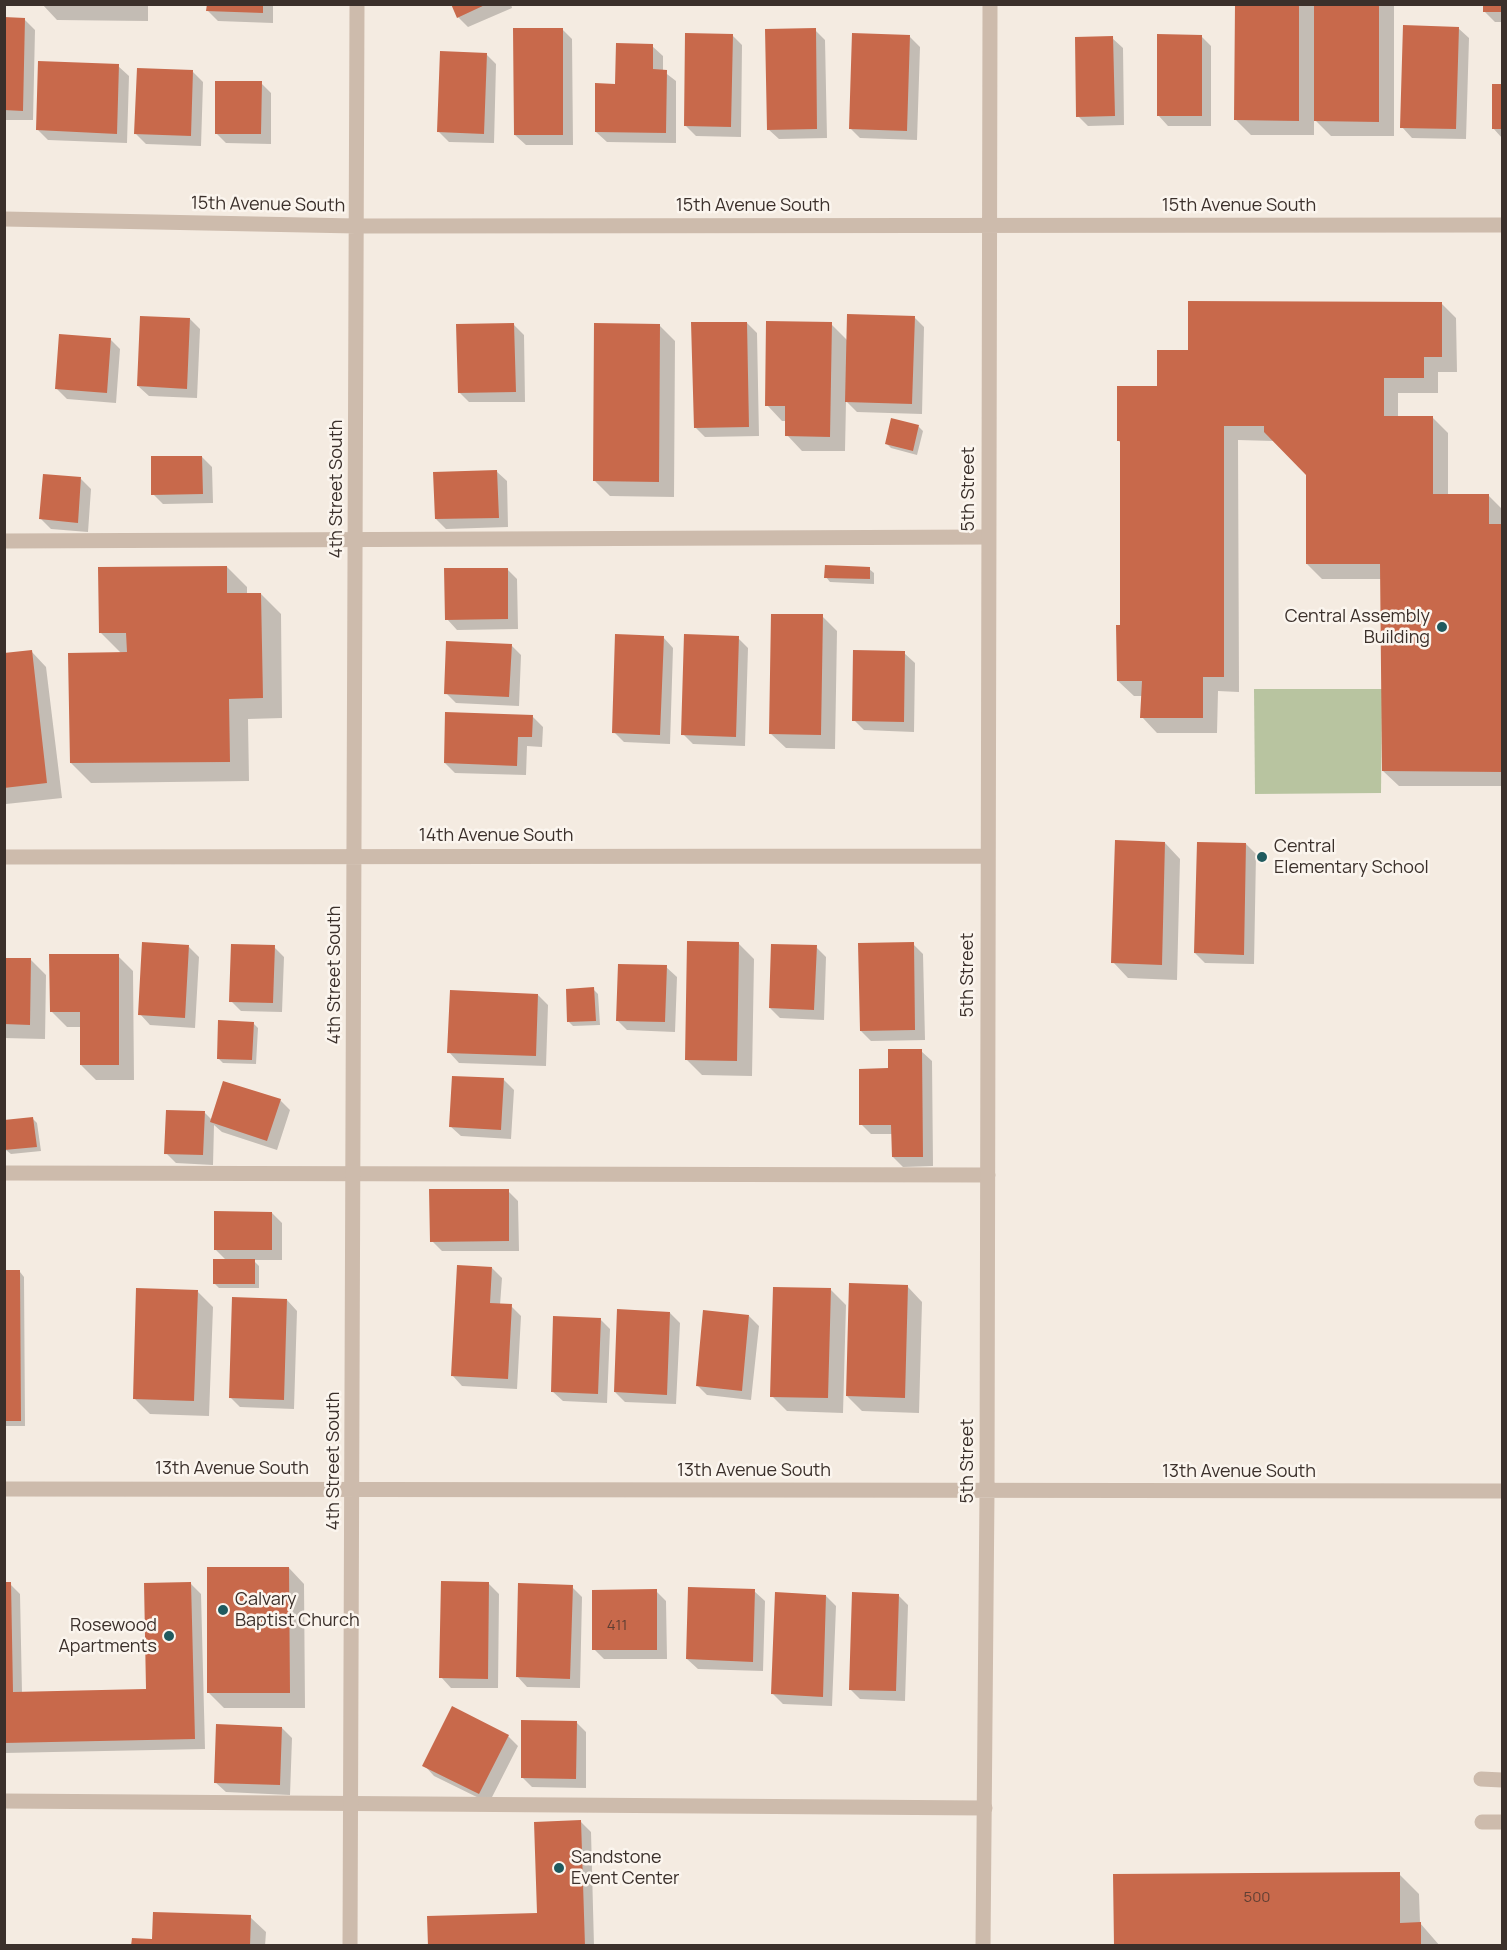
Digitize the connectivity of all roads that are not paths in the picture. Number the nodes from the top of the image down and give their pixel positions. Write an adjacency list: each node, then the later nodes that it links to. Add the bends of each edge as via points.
1 (357, 4): 6 (street, 4th Street South)
2 (990, 4): 4 (street, 5th Street)
3 (4, 219): 6 (street, 15th Avenue South)
4 (989, 225): 5 (street, 15th Avenue South); 6 (street, 15th Avenue South); 7 (street, 5th Street)
5 (1503, 225)
6 (356, 226): 9 (street, 4th Street South)
7 (988, 537): 9 (street); 11 (street, 5th Street)
8 (4, 541): 9 (street)
9 (356, 541): 10 (street, 4th Street South)
10 (355, 855): 11 (street, 14th Avenue South); 12 (street, 14th Avenue South); 14 (street, 4th Street South)
11 (988, 856): 15 (street, 5th Street)
12 (4, 857)
13 (4, 1173): 14 (street)
14 (354, 1174): 15 (street); 17 (street, 4th Street South)
15 (988, 1175): 19 (street, 5th Street)
16 (4, 1489): 17 (street, 13th Avenue South)
17 (353, 1489): 19 (street, 13th Avenue South); 23 (street, 4th Street South)
18 (1503, 1491): 19 (street, 13th Avenue South)
19 (987, 1492): 24 (street, 5th Street)
20 (1482, 1779): 21 (street)
21 (1503, 1780)
22 (4, 1801): 23 (street)
23 (351, 1804): 24 (street); 27 (street, 4th Street South)
24 (985, 1808): 28 (street, 5th Street)
25 (1482, 1822): 26 (street)
26 (1503, 1822)
27 (350, 1946)
28 (983, 1946)

